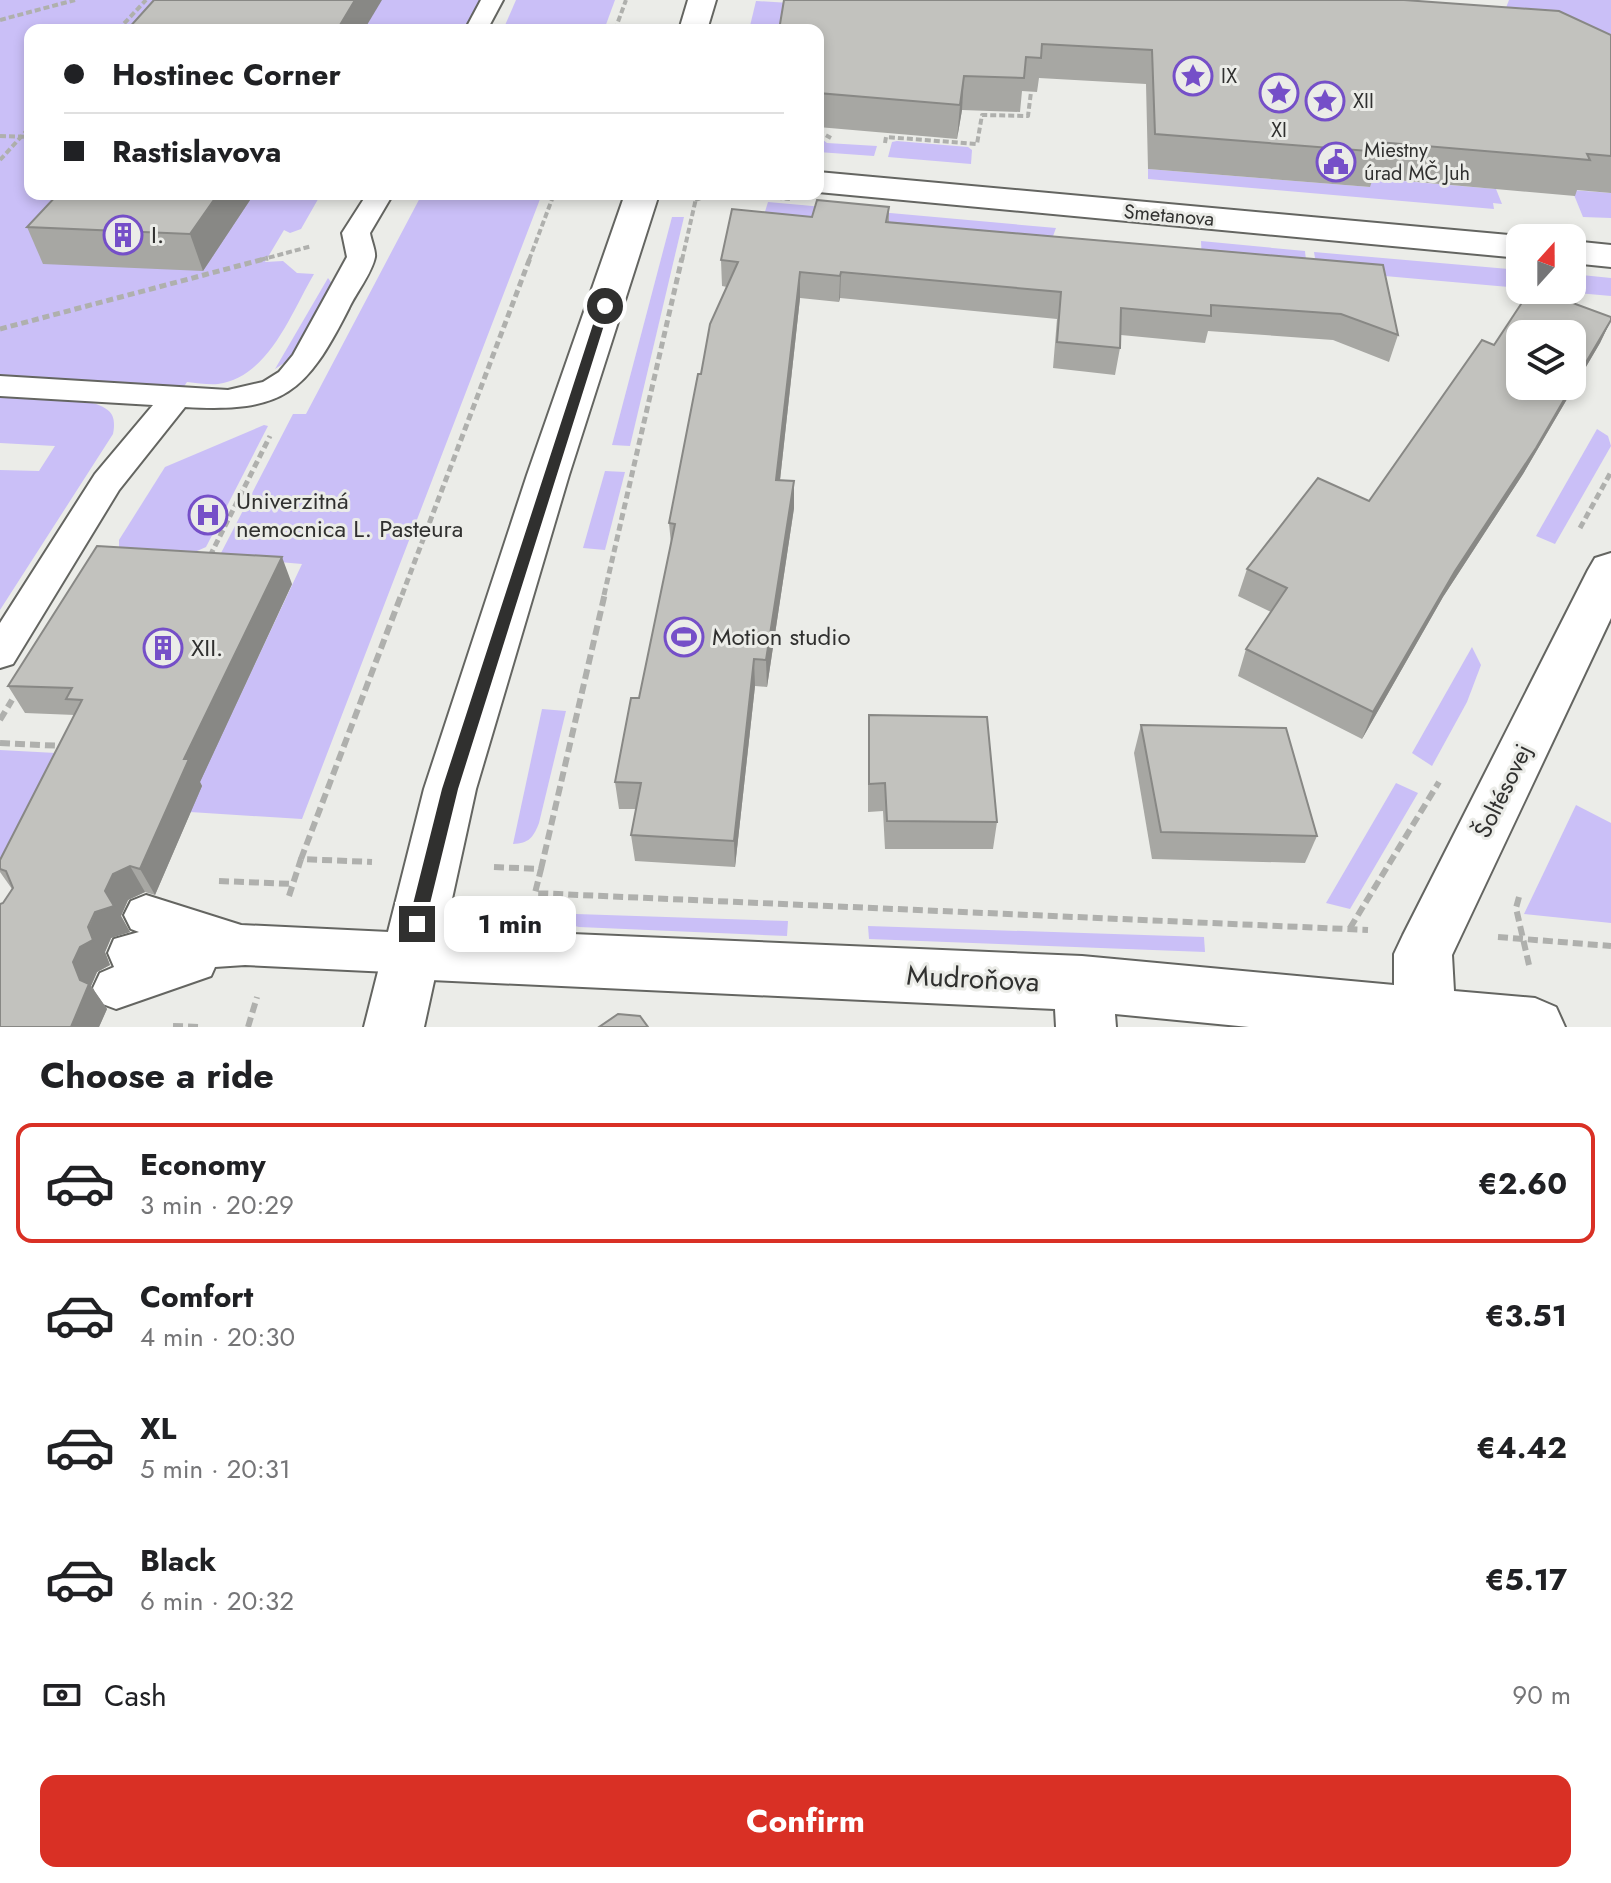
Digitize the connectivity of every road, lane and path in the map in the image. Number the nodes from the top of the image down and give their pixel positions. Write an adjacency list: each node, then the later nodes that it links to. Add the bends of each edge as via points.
1 (75, 0): 6 (path)
2 (146, 0): 7 (path)
3 (492, 0): 8 (lane)
4 (626, 0): 9 (path)
5 (702, 0): 10 (street)
6 (0, 20)
7 (124, 24)
8 (479, 24)
9 (617, 24)
10 (695, 24)
11 (1031, 92): 15 (path, via 1028,116 982,115 977,144 886,137)
12 (24, 134): 14 (path)
13 (0, 136): 14 (path)
14 (21, 137): 16 (path)
15 (885, 143)
16 (0, 160)
17 (824, 183): 23 (street, Smetanova)
18 (376, 200): 22 (lane)
19 (552, 200): 35 (path)
20 (640, 200): 41 (street, via 450,789)
21 (695, 200): 36 (path)
22 (356, 233): 26 (path); 29 (lane, via 361,257 295,374)
23 (1506, 246)
24 (1586, 253): 25 (street)
25 (1611, 256)
26 (0, 329)
27 (0, 386): 28 (lane)
28 (177, 397): 29 (lane); 32 (lane, via 107,482)
29 (245, 399): 30 (path, via 280,416)
30 (203, 569)
31 (1611, 570): 44 (street, Šoltésovej, via 1423,954)
32 (0, 654)
33 (0, 743): 34 (path)
34 (78, 747)
35 (301, 859)
36 (541, 869)
37 (205, 880): 38 (path)
38 (293, 884)
39 (1522, 888): 42 (path, via 1516,908)
40 (245, 945): 40 (lane, via 131,952); 41 (lane)
41 (410, 953): 43 (street, Mudroňova); 45 (street)
42 (1530, 968)
43 (1084, 1005): 44 (street, Mudroňova)
44 (1430, 1018): 46 (street, Mudroňova)
45 (394, 1027)
46 (1535, 1027)

